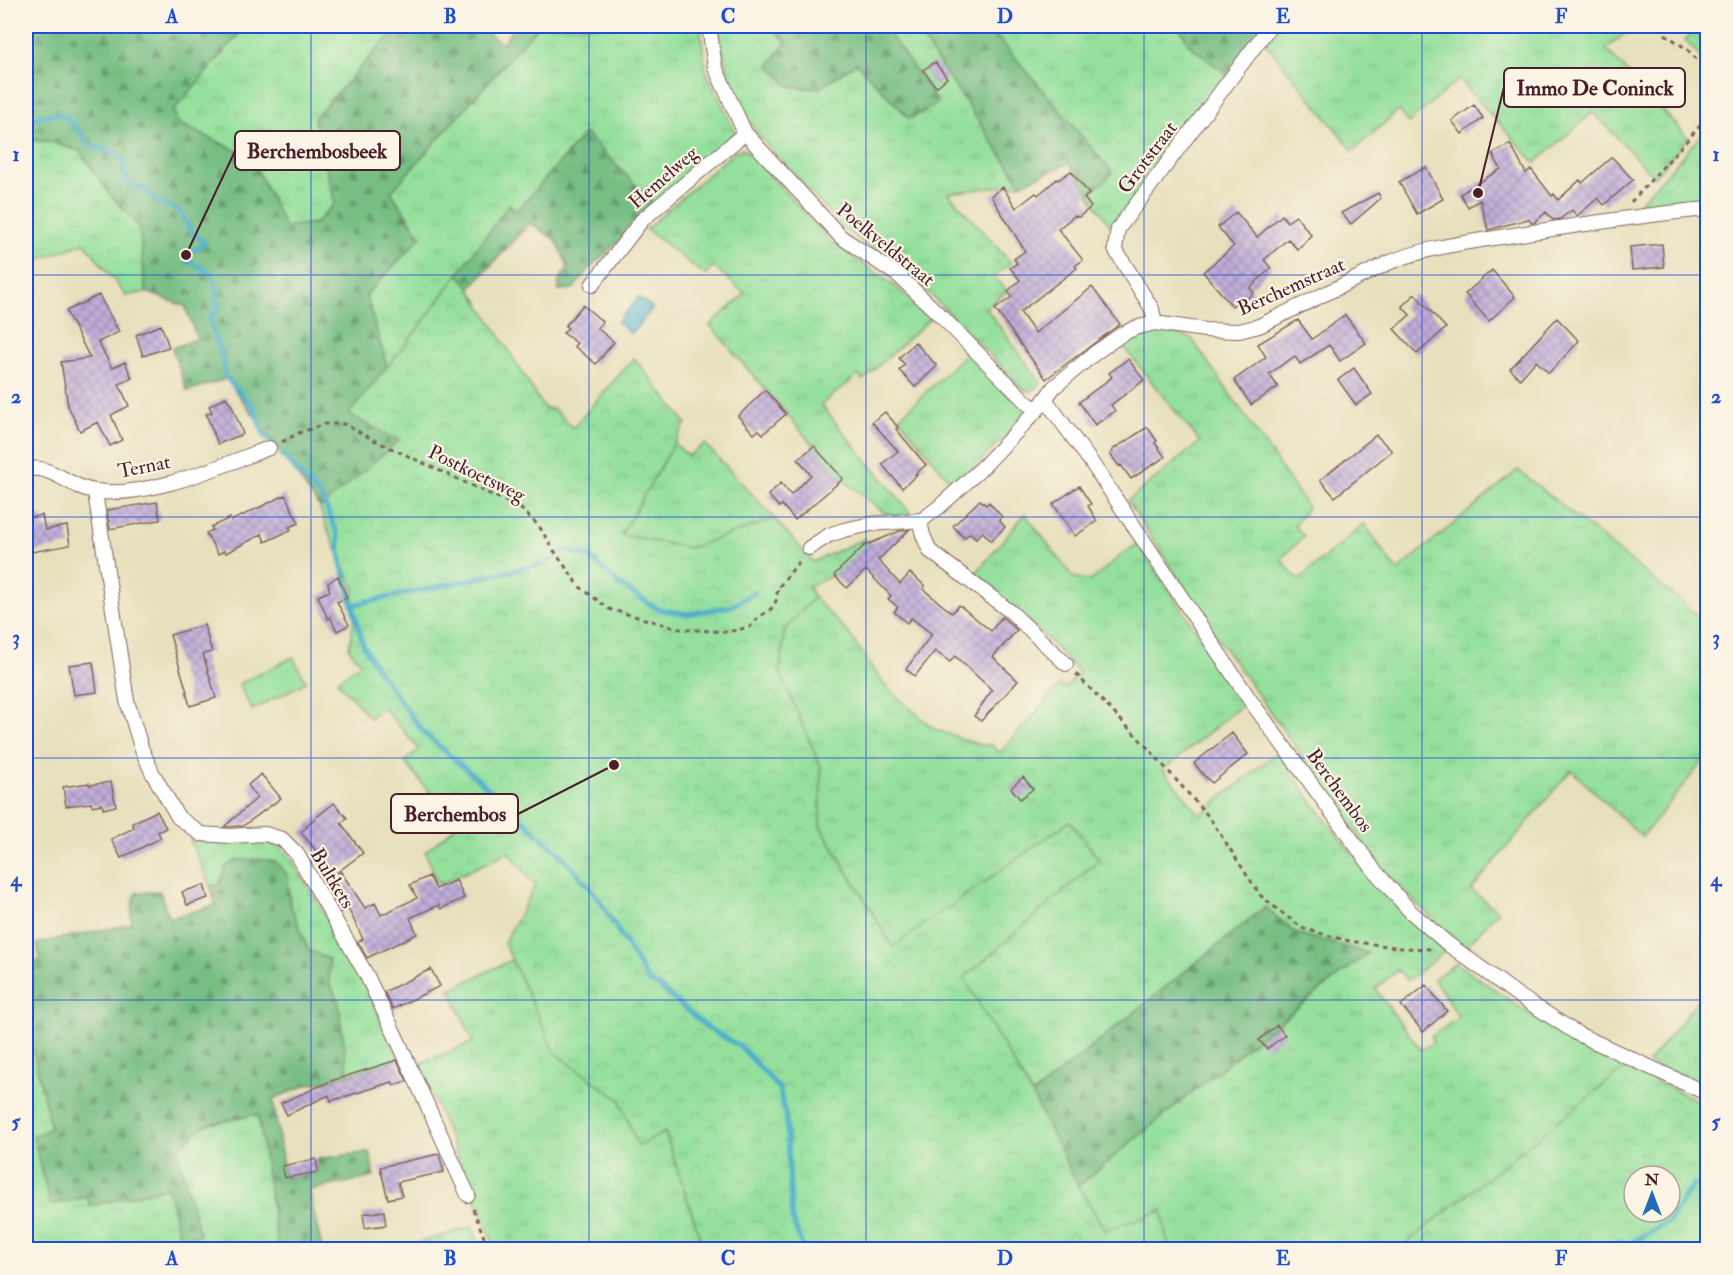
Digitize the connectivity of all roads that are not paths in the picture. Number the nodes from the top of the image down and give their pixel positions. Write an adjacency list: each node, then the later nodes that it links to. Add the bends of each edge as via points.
1 (709, 26): 3 (street, Poelkveldstraat, via 715,67)
2 (1270, 26): 6 (street, Grotstraat, via 1118,229 1115,249 1152,309)
3 (745, 133): 5 (street, Hemelweg, via 642,220); 7 (street, Poelkveldstraat, via 841,237 899,276 1028,404)
4 (1707, 209): 6 (street, Berchemstraat, via 1620,218 1439,247 1388,263 1239,332)
5 (592, 285)
6 (1155, 323): 7 (street, Berchemstraat, via 1122,334 1065,378)
7 (1041, 404): 11 (street, Berchemstraat, via 983,467); 14 (street, Berchembos, via 1098,472 1310,784 1374,870 1411,912 1519,996 1578,1034)
8 (269, 448): 10 (street, Ternat, via 136,492)
9 (26, 468): 10 (street, Ternat, via 43,469)
10 (95, 492): 15 (street, Bultkets, via 127,701 153,774 178,817 201,834 265,834 282,839 297,854 366,974)
11 (922, 520): 12 (street, via 844,530); 13 (street, via 930,551 1011,612)
12 (809, 548)
13 (1066, 664)
14 (1707, 1094)
15 (468, 1195)

